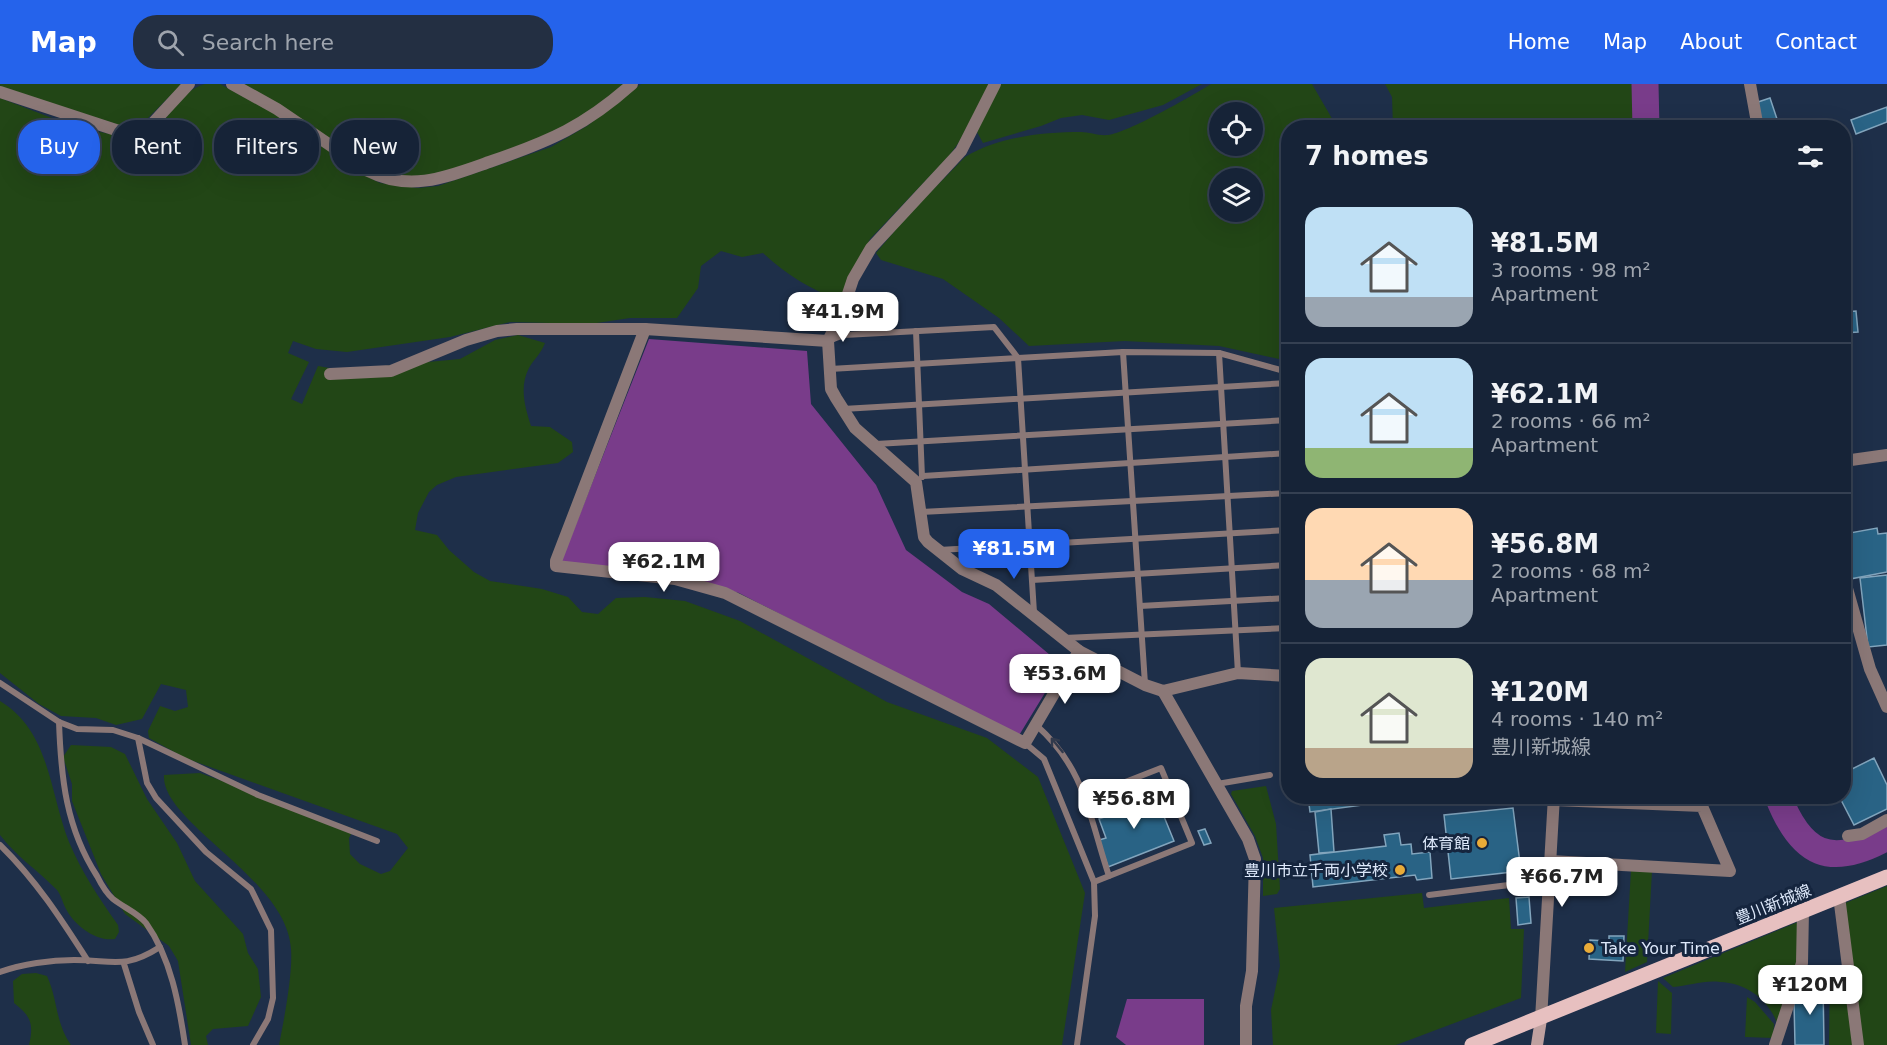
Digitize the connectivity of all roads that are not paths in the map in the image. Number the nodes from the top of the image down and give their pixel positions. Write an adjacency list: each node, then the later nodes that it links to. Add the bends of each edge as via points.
1 (189, 84): 6 (street, via 152,124 122,132)
2 (232, 84): 3 (street, via 277,109 368,171 382,178 412,183 445,178 549,141 584,122)
3 (632, 84)
4 (994, 84): 10 (street, via 962,151 871,249 853,279)
5 (1753, 85): 7 (street)
6 (0, 92)
7 (1757, 120)
8 (645, 329): 10 (street); 17 (street, via 496,331 391,371); 70 (street, via 556,566 675,579 725,593)
9 (916, 331): 10 (lane, via 844,335); 13 (lane, via 994,327); 14 (lane)
10 (828, 341): 15 (street)
11 (1124, 352): 12 (lane); 13 (lane); 20 (lane)
12 (1219, 353): 16 (lane); 19 (lane)
13 (1018, 358): 14 (lane); 21 (lane)
14 (918, 364): 15 (lane); 22 (lane)
15 (830, 369): 23 (street, via 831,388)
16 (1281, 370)
17 (330, 374)
18 (1281, 384): 19 (lane)
19 (1221, 388): 20 (lane); 25 (lane)
20 (1126, 392): 21 (lane); 26 (lane)
21 (1020, 397): 22 (lane); 27 (lane)
22 (920, 404): 23 (lane); 28 (lane)
23 (842, 409): 29 (street)
24 (1281, 420): 25 (lane)
25 (1223, 424): 26 (lane); 32 (lane)
26 (1128, 429): 27 (lane); 34 (lane)
27 (1023, 436): 28 (lane); 35 (lane)
28 (922, 441): 29 (lane); 36 (lane)
29 (873, 444): 36 (street)
30 (1281, 453): 32 (lane)
31 (1887, 455): 33 (street)
32 (1225, 457): 34 (lane); 38 (lane)
33 (1851, 460)
34 (1131, 463): 35 (lane); 39 (lane)
35 (1025, 469): 36 (lane); 40 (lane)
36 (920, 479): 41 (street)
37 (1281, 493): 38 (lane)
38 (1227, 496): 39 (lane); 43 (lane)
39 (1133, 501): 40 (lane); 44 (lane)
40 (1027, 506): 41 (lane); 45 (lane)
41 (921, 512): 46 (street, via 924,537)
42 (1281, 530): 43 (lane)
43 (1230, 533): 44 (lane); 48 (lane)
44 (1136, 538): 45 (lane); 49 (lane)
45 (1030, 544): 46 (lane); 50 (lane)
46 (938, 550): 55 (street, via 962,569 996,585)
47 (1281, 565): 48 (lane)
48 (1232, 568): 49 (lane); 52 (lane)
49 (1138, 574): 50 (lane); 54 (lane)
50 (1032, 580): 55 (lane)
51 (1281, 598): 52 (lane)
52 (1234, 601): 54 (lane); 57 (lane)
53 (1851, 602): 66 (street, via 1870,669)
54 (1140, 606): 58 (lane)
55 (1034, 615): 59 (street)
56 (1281, 628): 57 (lane)
57 (1236, 630): 58 (lane); 61 (lane)
58 (1142, 634): 59 (lane); 64 (lane)
59 (1063, 638): 60 (street)
60 (1079, 651): 64 (street); 68 (street)
61 (1238, 673): 62 (street); 65 (street)
62 (1281, 676)
63 (0, 683): 67 (lane)
64 (1145, 685): 65 (street)
65 (1163, 691): 72 (street)
66 (1887, 707)
67 (59, 722): 69 (lane, via 77,729 113,730); 88 (lane, via 65,801 95,874 111,898 145,921)
68 (1036, 725): 70 (street); 73 (lane, one-way to 68, via 1061,749)
69 (138, 738): 78 (lane, via 258,795); 96 (lane, via 147,783 156,798 206,852 251,889 271,930 273,998 268,1018)
70 (1025, 743): 84 (lane, via 1044,759)
71 (1270, 775): 72 (lane)
72 (1216, 784): 98 (street, via 1248,839 1255,859)
73 (1087, 797): 81 (lane, via 1094,832); 81 (lane, via 1161,768 1192,843)
74 (1554, 804): 80 (street)
75 (1665, 804): 80 (street, via 1702,806 1730,871)
76 (1887, 820): 77 (street, via 1862,834)
77 (1848, 836)
78 (377, 841)
79 (0, 845): 89 (lane, via 51,903)
80 (1550, 861): 83 (street)
81 (1110, 876): 84 (lane)
82 (1887, 877): 86 (main road, 豊川新城線)
83 (1549, 880): 85 (lane); 92 (street)
84 (1094, 882): 97 (lane, via 1095,916)
85 (1429, 895)
86 (1839, 896): 87 (main road, 豊川新城線); 101 (street)
87 (1803, 911): 92 (main road, 豊川新城線); 93 (street, via 1802,963)
88 (160, 947): 90 (lane); 95 (lane, via 170,971)
89 (88, 961): 90 (lane); 91 (lane)
90 (124, 964): 94 (lane)
91 (0, 972)
92 (1541, 1019): 99 (main road, 豊川新城線); 100 (street)
93 (1776, 1044)
94 (153, 1045)
95 (185, 1045)
96 (253, 1045)
97 (1077, 1045)
98 (1246, 1045)
99 (1472, 1045)
100 (1537, 1045)
101 (1858, 1045)

